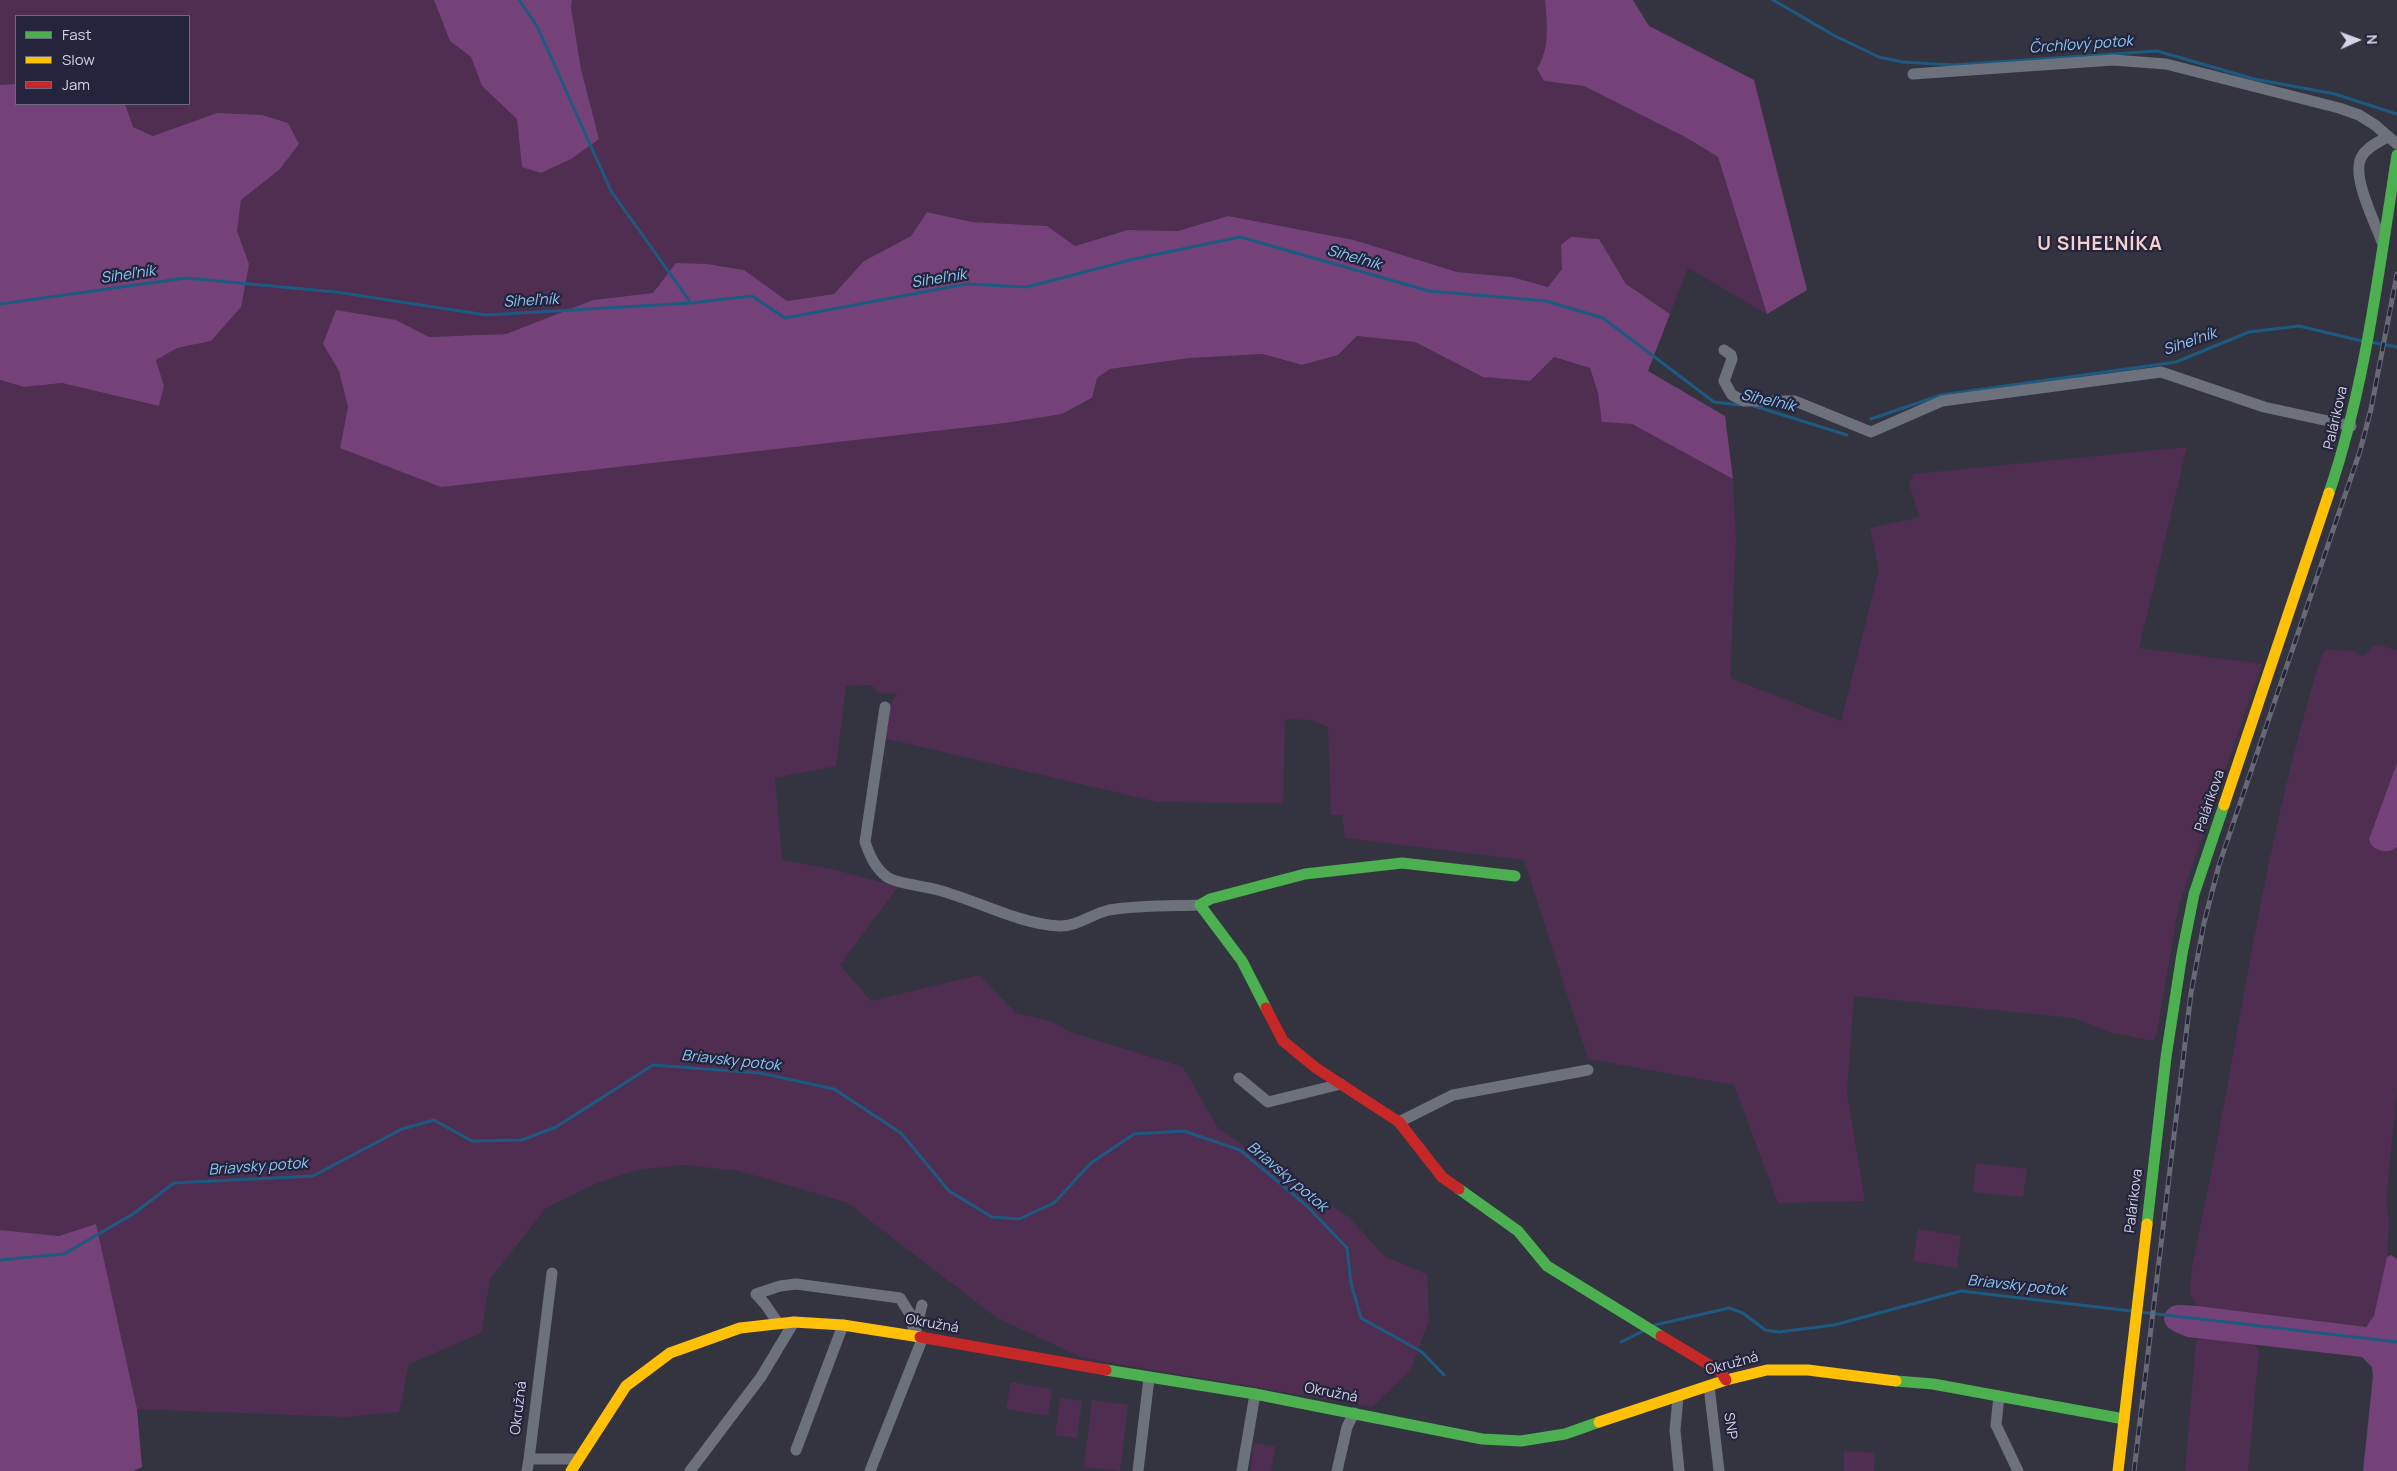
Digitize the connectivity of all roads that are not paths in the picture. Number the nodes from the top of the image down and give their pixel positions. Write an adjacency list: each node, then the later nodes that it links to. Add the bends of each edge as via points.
1 (1913, 74): 2 (street, via 2113,60 2166,64 2339,108 2359,115)
2 (2392, 140): 4 (street, via 2364,153 2358,167 2359,180)
3 (2397, 155): 4 (street, Palárikova)
4 (2382, 242): 6 (street, Palárikova)
5 (1724, 350): 6 (street, via 1732,359 1724,381 1738,399 1751,402 1795,400 1870,432 1942,401 2161,372 2264,407)
6 (2351, 426): 27 (street, Palárikova, via 2194,894 2166,1057)
7 (885, 707): 9 (street, via 865,842 878,869 889,878 940,890 1017,917 1059,926 1128,907)
8 (1515, 876): 9 (street, via 1402,863 1376,865 1305,874 1210,899)
9 (1200, 905): 12 (street, via 1242,961 1283,1041)
10 (1588, 1070): 13 (street, via 1453,1096)
11 (1239, 1078): 12 (street, via 1268,1102)
12 (1341, 1084): 13 (street)
13 (1399, 1122): 21 (street, via 1442,1178 1518,1231 1547,1266 1672,1340 1721,1372)
14 (552, 1273): 29 (street, Okružná)
15 (922, 1305): 19 (street)
16 (794, 1322): 17 (street, Okružná); 18 (street, Okružná); 33 (street, via 762,1377)
17 (778, 1323): 19 (street, via 756,1294 796,1284 900,1298); 30 (street, Okružná, via 740,1328 670,1353 626,1386)
18 (843, 1325): 19 (street, Okružná); 28 (street)
19 (919, 1336): 20 (street, Okružná); 34 (street)
20 (1149, 1378): 23 (street, Okružná); 35 (street)
21 (1726, 1380): 22 (street, Okružná); 24 (street, Okružná, via 1767,1370 1808,1370 1933,1384)
22 (1709, 1386): 25 (street, Okružná); 39 (street, SNP)
23 (1255, 1394): 26 (street, Okružná); 36 (street)
24 (1999, 1396): 27 (street, Okružná); 40 (street, via 1996,1424)
25 (1678, 1397): 26 (street, Okružná, via 1566,1434 1521,1441 1482,1439); 38 (street, via 1675,1430)
26 (1354, 1413): 37 (street)
27 (2124, 1419): 41 (street, Palárikova)
28 (796, 1450)
29 (529, 1459): 30 (street); 31 (street, Okružná)
30 (577, 1459): 32 (street, Okružná)
31 (527, 1471)
32 (571, 1471)
33 (690, 1471)
34 (870, 1471)
35 (1138, 1471)
36 (1242, 1471)
37 (1337, 1471)
38 (1679, 1471)
39 (1720, 1471)
40 (2018, 1471)
41 (2118, 1471)

